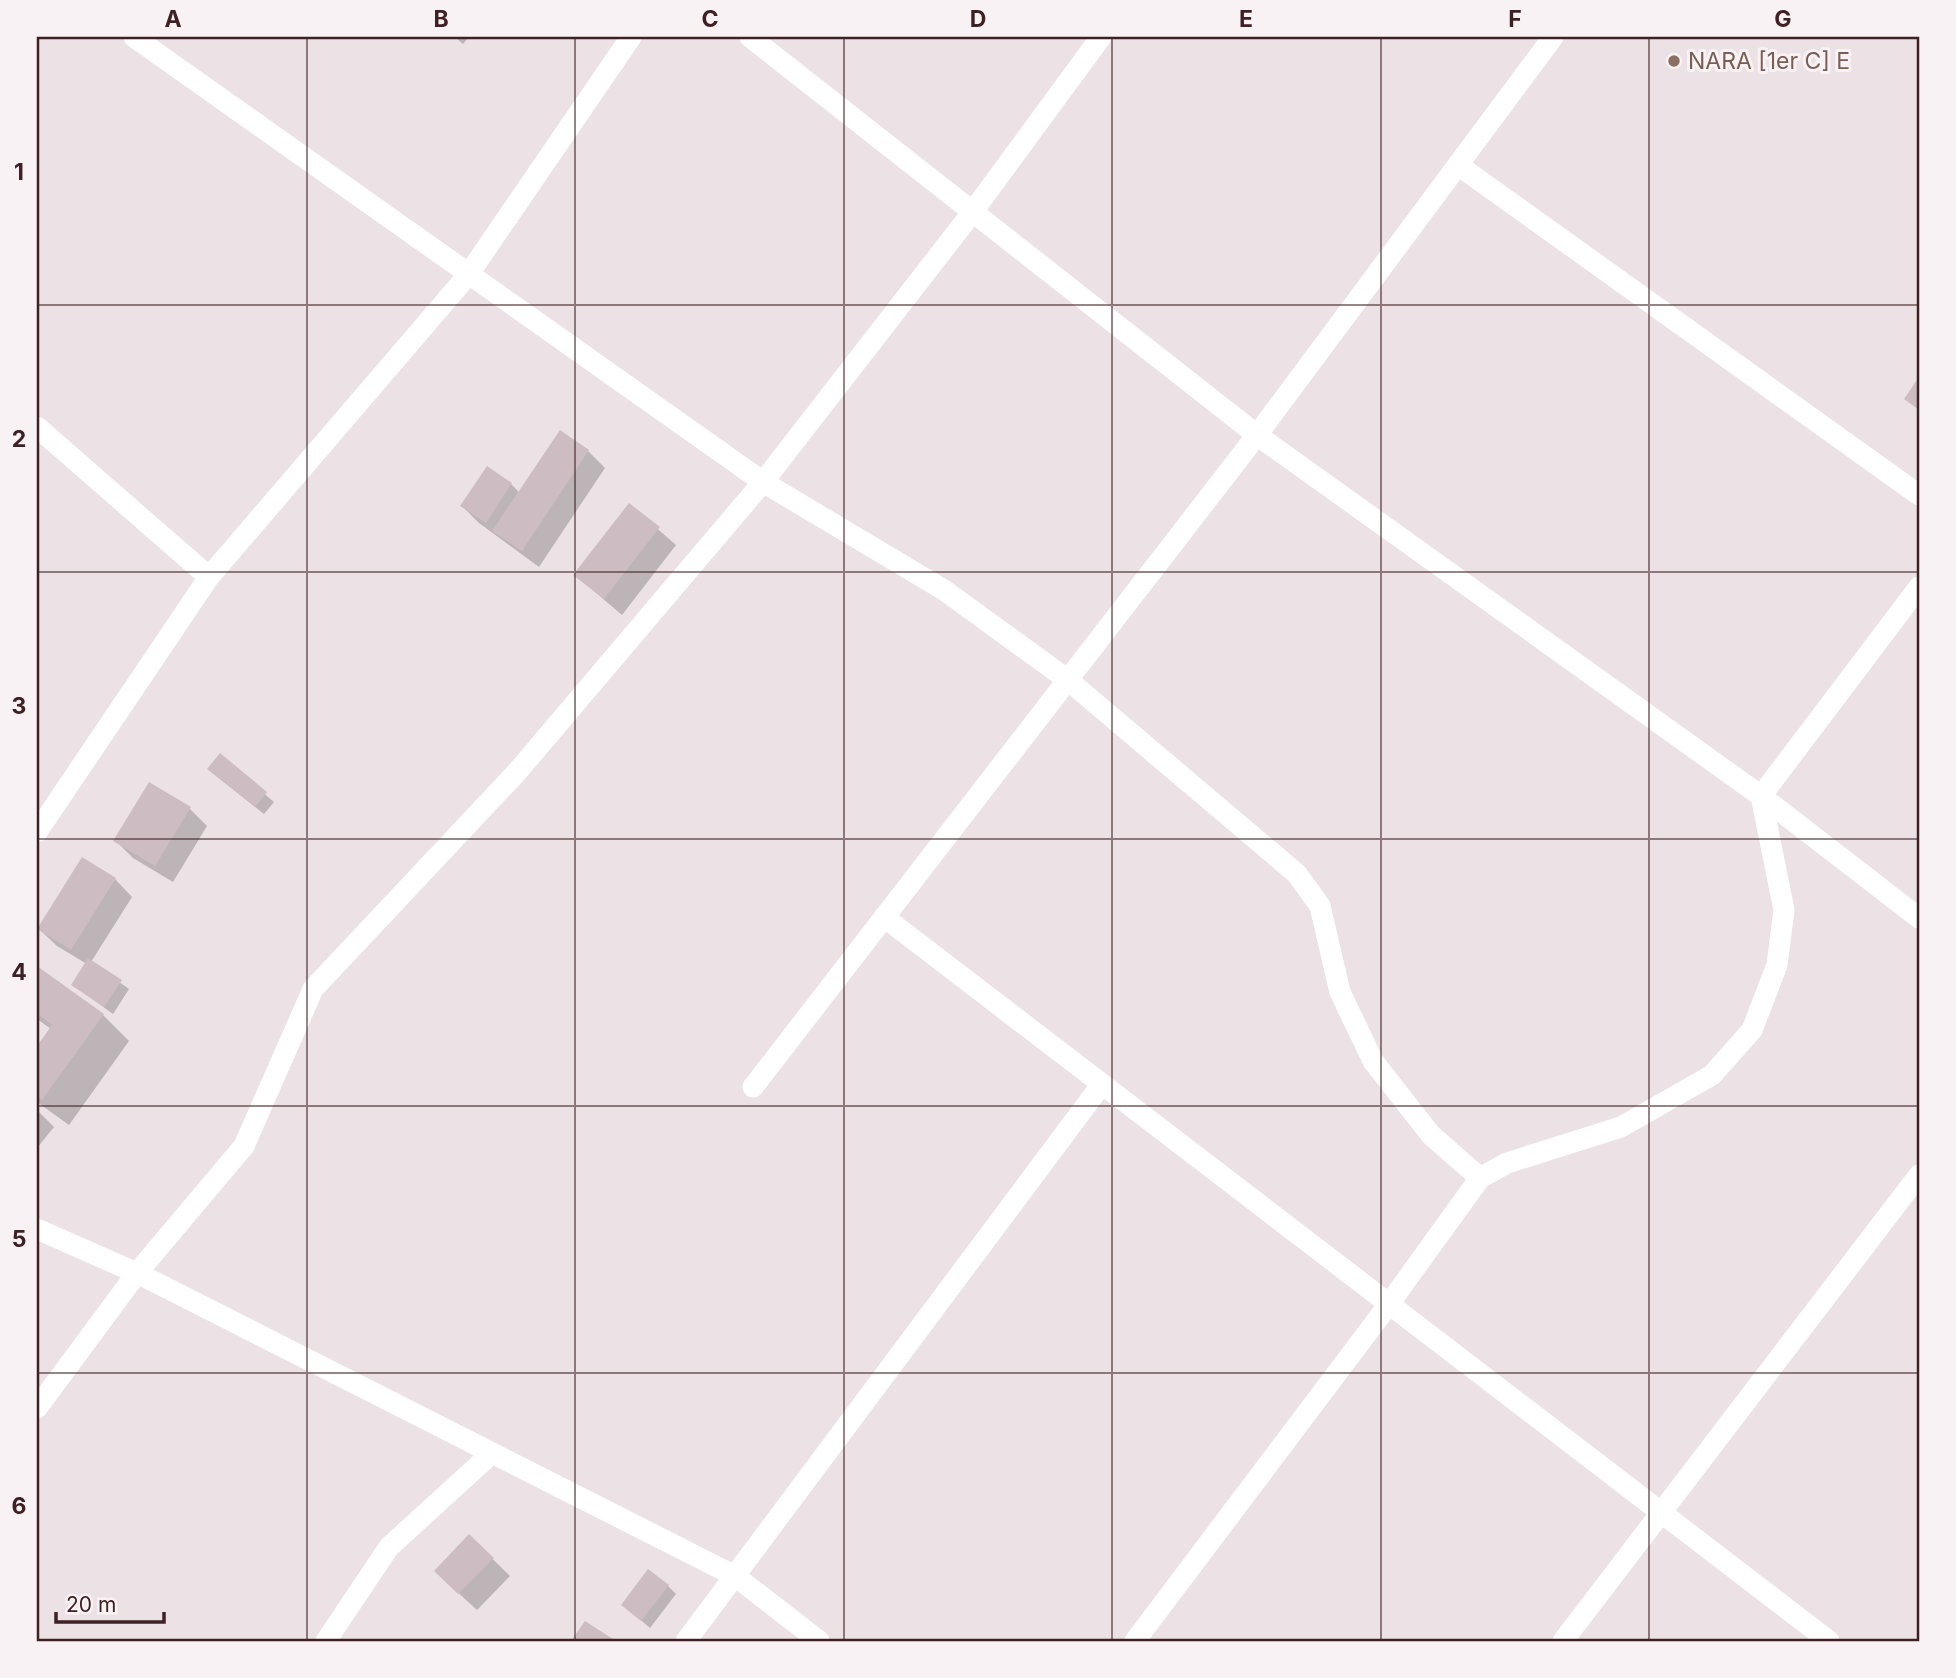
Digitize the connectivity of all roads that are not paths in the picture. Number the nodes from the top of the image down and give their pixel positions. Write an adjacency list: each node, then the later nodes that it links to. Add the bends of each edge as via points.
1 (134, 37): 8 (street)
2 (631, 37): 8 (street)
3 (750, 37): 7 (street)
4 (1101, 37): 7 (street)
5 (1553, 37): 6 (street)
6 (1458, 165): 10 (street); 12 (street)
7 (971, 214): 10 (street); 11 (street)
8 (468, 275): 11 (street); 13 (street)
9 (37, 427): 13 (street)
10 (1257, 435): 15 (street); 16 (street)
11 (763, 482): 15 (street, via 943,590); 25 (street, via 517,772 313,989 244,1146)
12 (1919, 495)
13 (209, 577): 17 (street)
14 (1919, 587): 16 (street)
15 (1068, 680): 18 (street); 23 (street, via 1297,874 1320,906 1340,992 1373,1061 1431,1135)
16 (1761, 796): 19 (street); 23 (street, via 1784,910 1777,965 1752,1030 1712,1075 1621,1127 1507,1163)
17 (37, 832)
18 (884, 917): 20 (street); 21 (street)
19 (1919, 918)
20 (1102, 1084): 26 (street); 30 (street)
21 (753, 1087)
22 (1919, 1175): 29 (street)
23 (1480, 1178): 26 (street)
24 (37, 1229): 25 (street)
25 (137, 1273): 27 (street); 28 (street)
26 (1389, 1304): 29 (street); 34 (street)
27 (37, 1408)
28 (492, 1453): 30 (street); 31 (street, via 389,1547)
29 (1660, 1512): 35 (street); 36 (street)
30 (735, 1576): 32 (street); 33 (street)
31 (326, 1641)
32 (686, 1641)
33 (819, 1641)
34 (1135, 1641)
35 (1563, 1641)
36 (1829, 1641)

